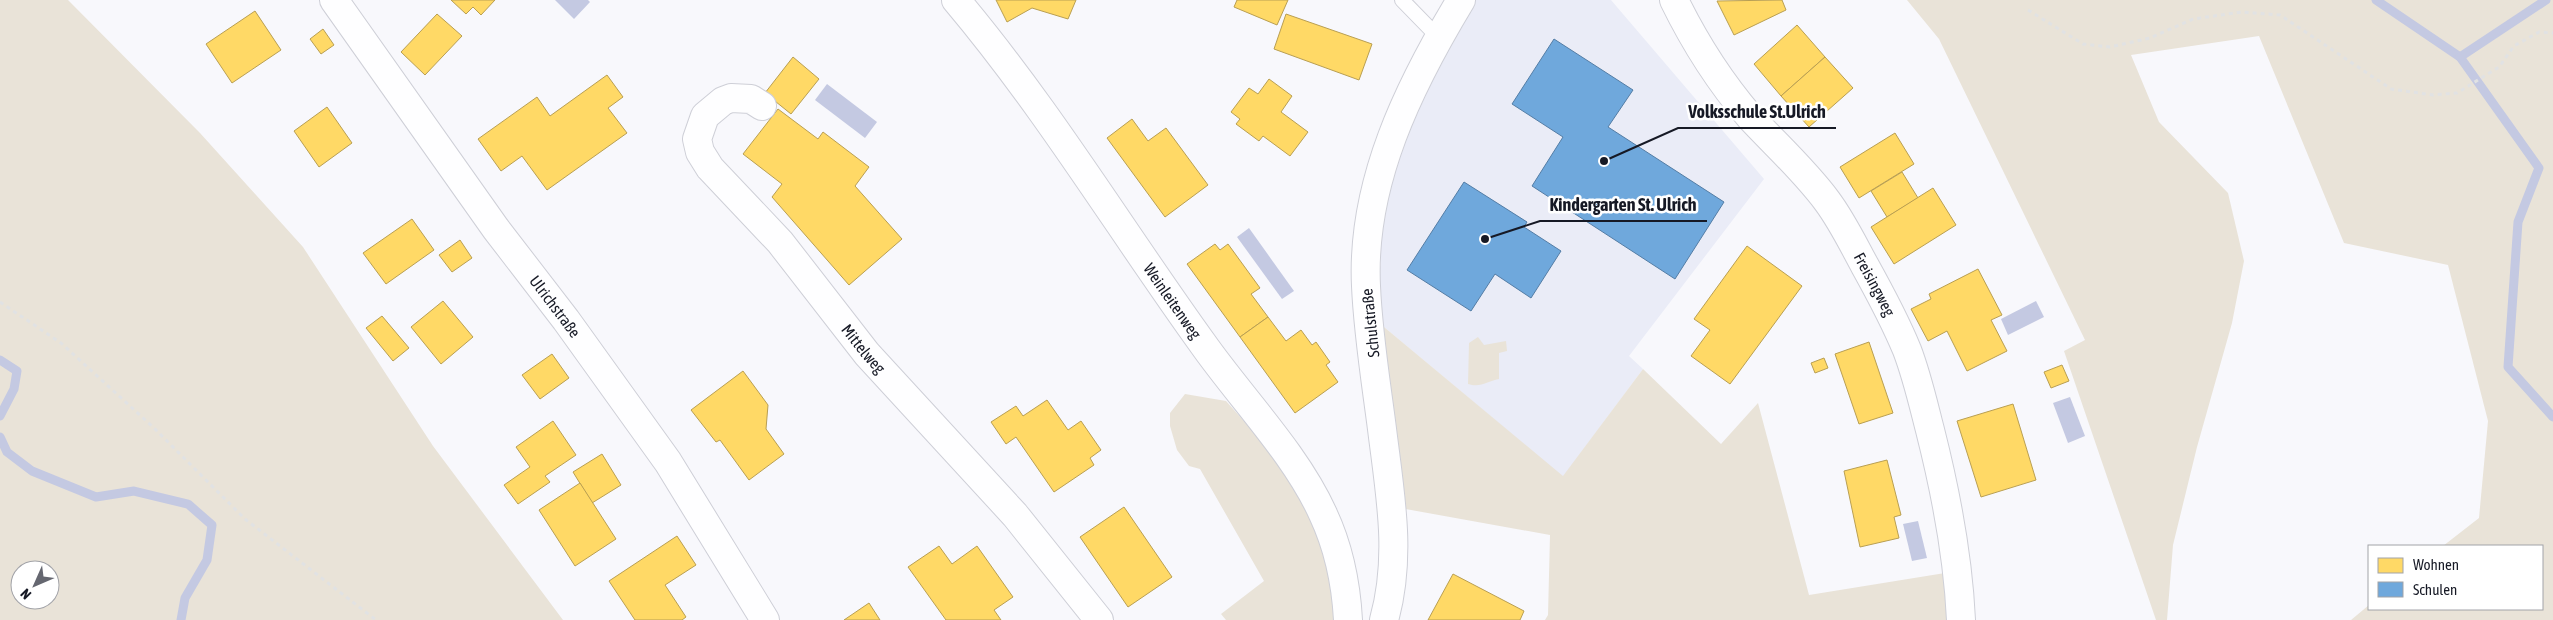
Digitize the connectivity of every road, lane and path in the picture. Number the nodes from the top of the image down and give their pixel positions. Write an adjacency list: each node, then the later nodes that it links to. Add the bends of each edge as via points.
1 (334, 0): 12 (street, Ulrichstraße, via 496,229 668,462)
2 (956, 0): 14 (street, Weinleitenweg, via 1001,55 1203,345 1296,468 1323,513 1340,558)
3 (1402, 0): 8 (lane)
4 (1461, 0): 8 (street, Schulstraße)
5 (1674, 0): 16 (street, Freisingweg, via 1729,90 1827,201 1888,308 1907,350 1942,478 1958,572)
6 (2028, 10): 7 (path, via 2083,44 2110,47 2150,38 2193,19 2242,12 2280,15 2391,89 2433,95 2457,93 2499,68 2514,46 2539,32)
7 (2553, 33)
8 (1439, 38): 15 (street, Schulstraße, via 1414,83 1376,184 1368,238 1366,285 1394,542 1392,592)
9 (762, 106): 13 (street, Mittelweg, via 751,99 731,98 705,116 697,139 700,152 710,168 780,242 867,354 1015,514)
10 (0, 302): 11 (path, via 61,343 154,428 245,519)
11 (376, 620)
12 (765, 620)
13 (1098, 620)
14 (1348, 620)
15 (1384, 620)
16 (1961, 620)

